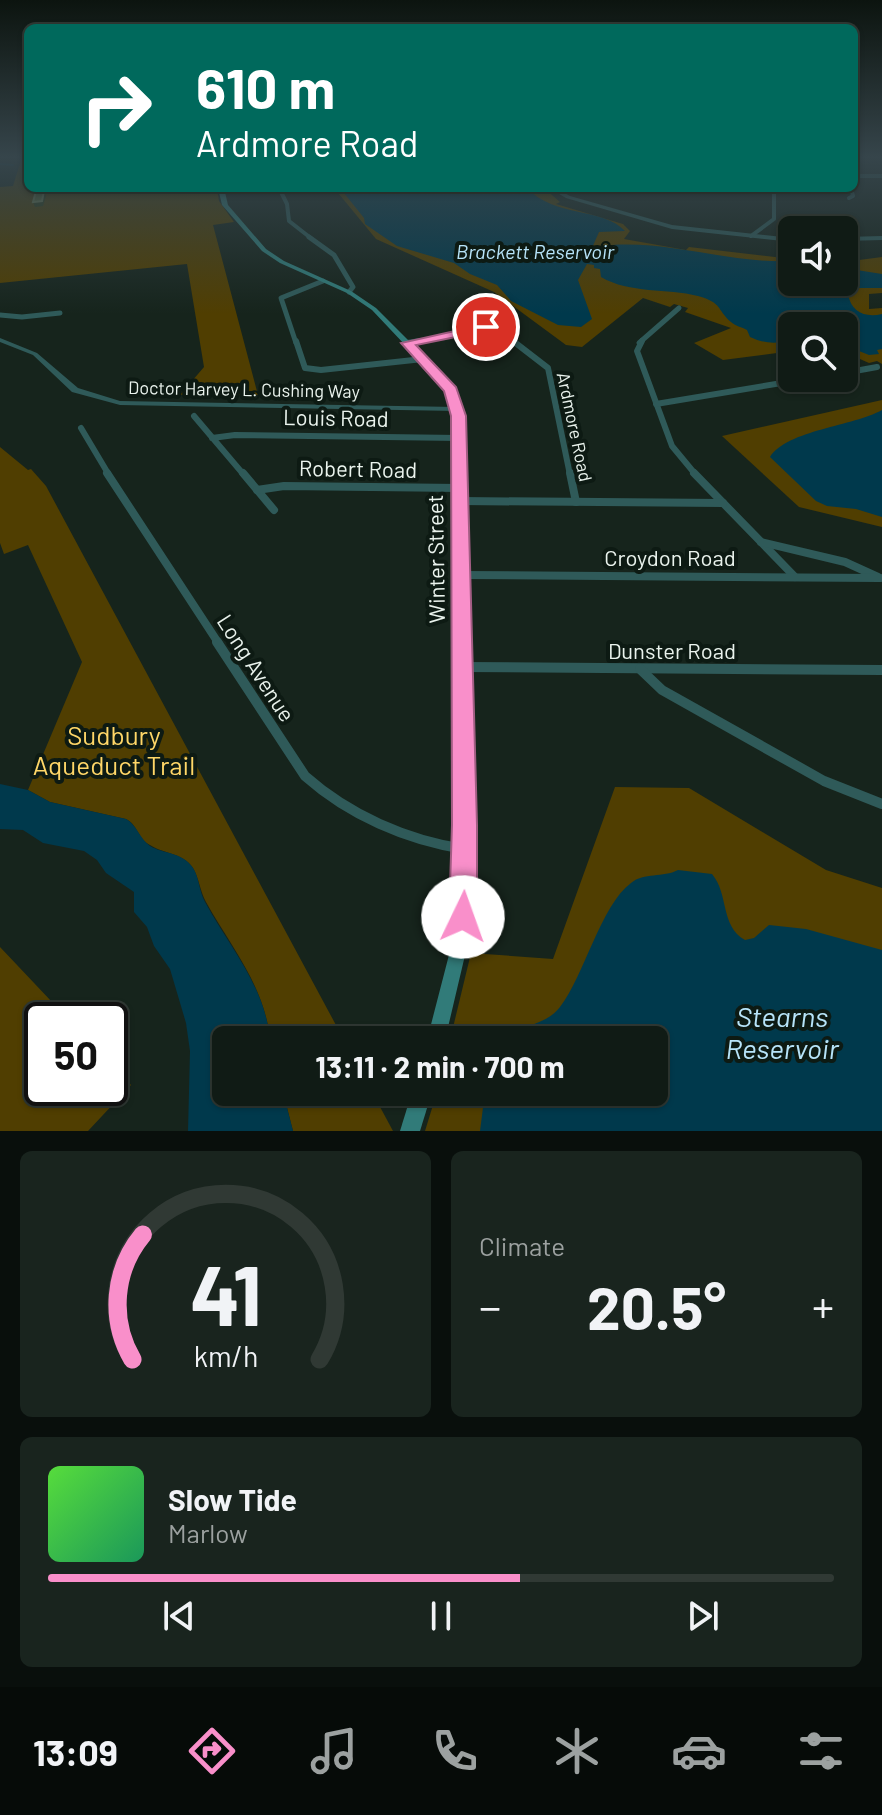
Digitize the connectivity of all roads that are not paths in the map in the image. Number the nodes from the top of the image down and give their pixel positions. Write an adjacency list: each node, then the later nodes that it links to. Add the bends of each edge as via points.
1 (227, 209): 9 (main road, Winter Street, via 264,250)
2 (288, 209): 10 (street, via 289,221 339,259 353,287)
3 (607, 209): 5 (street, via 667,226)
4 (774, 209): 5 (street, via 774,219)
5 (751, 236): 7 (street)
6 (882, 238): 8 (street)
7 (778, 239)
8 (858, 239)
9 (323, 281): 10 (main road, Winter Street); 16 (street, via 281,298 305,368)
10 (349, 292): 15 (main road, Winter Street)
11 (679, 308): 20 (street, via 637,349)
12 (60, 313): 13 (street)
13 (0, 315)
14 (0, 340): 21 (street, Doctor Harvey L. Cushing Way, via 35,354 75,390 120,403)
15 (407, 343): 16 (main road, Winter Street); 29 (street, Ardmore Road, via 490,328 548,368)
16 (423, 359): 21 (main road, Winter Street, via 451,390)
17 (877, 367): 18 (street)
18 (858, 370)
19 (778, 384): 20 (street)
20 (656, 404): 30 (street, via 678,456)
21 (457, 409): 25 (main road, Winter Street)
22 (194, 416): 24 (street)
23 (81, 428): 40 (street, Long Avenue, via 305,776 359,814)
24 (212, 438): 25 (street, Louis Road); 27 (street)
25 (459, 438): 26 (main road, Winter Street)
26 (459, 488): 27 (street, Robert Road); 28 (main road, Winter Street)
27 (257, 490): 31 (street)
28 (460, 501): 29 (street); 33 (main road, Winter Street)
29 (576, 502): 30 (street)
30 (723, 503): 32 (street)
31 (274, 510)
32 (761, 542): 34 (street); 35 (street, via 845,562)
33 (461, 575): 34 (street, Croydon Road); 36 (main road, Winter Street)
34 (795, 577): 35 (street, Croydon Road)
35 (881, 578)
36 (462, 667): 37 (street, Dunster Road); 40 (main road, Winter Street)
37 (640, 669): 38 (street, Dunster Road); 39 (street, via 654,685 811,774)
38 (882, 670)
39 (882, 804)
40 (465, 849): 41 (main road, Winter Street, via 462,928)
41 (439, 1026)
42 (418, 1106): 43 (main road)
43 (410, 1131)

